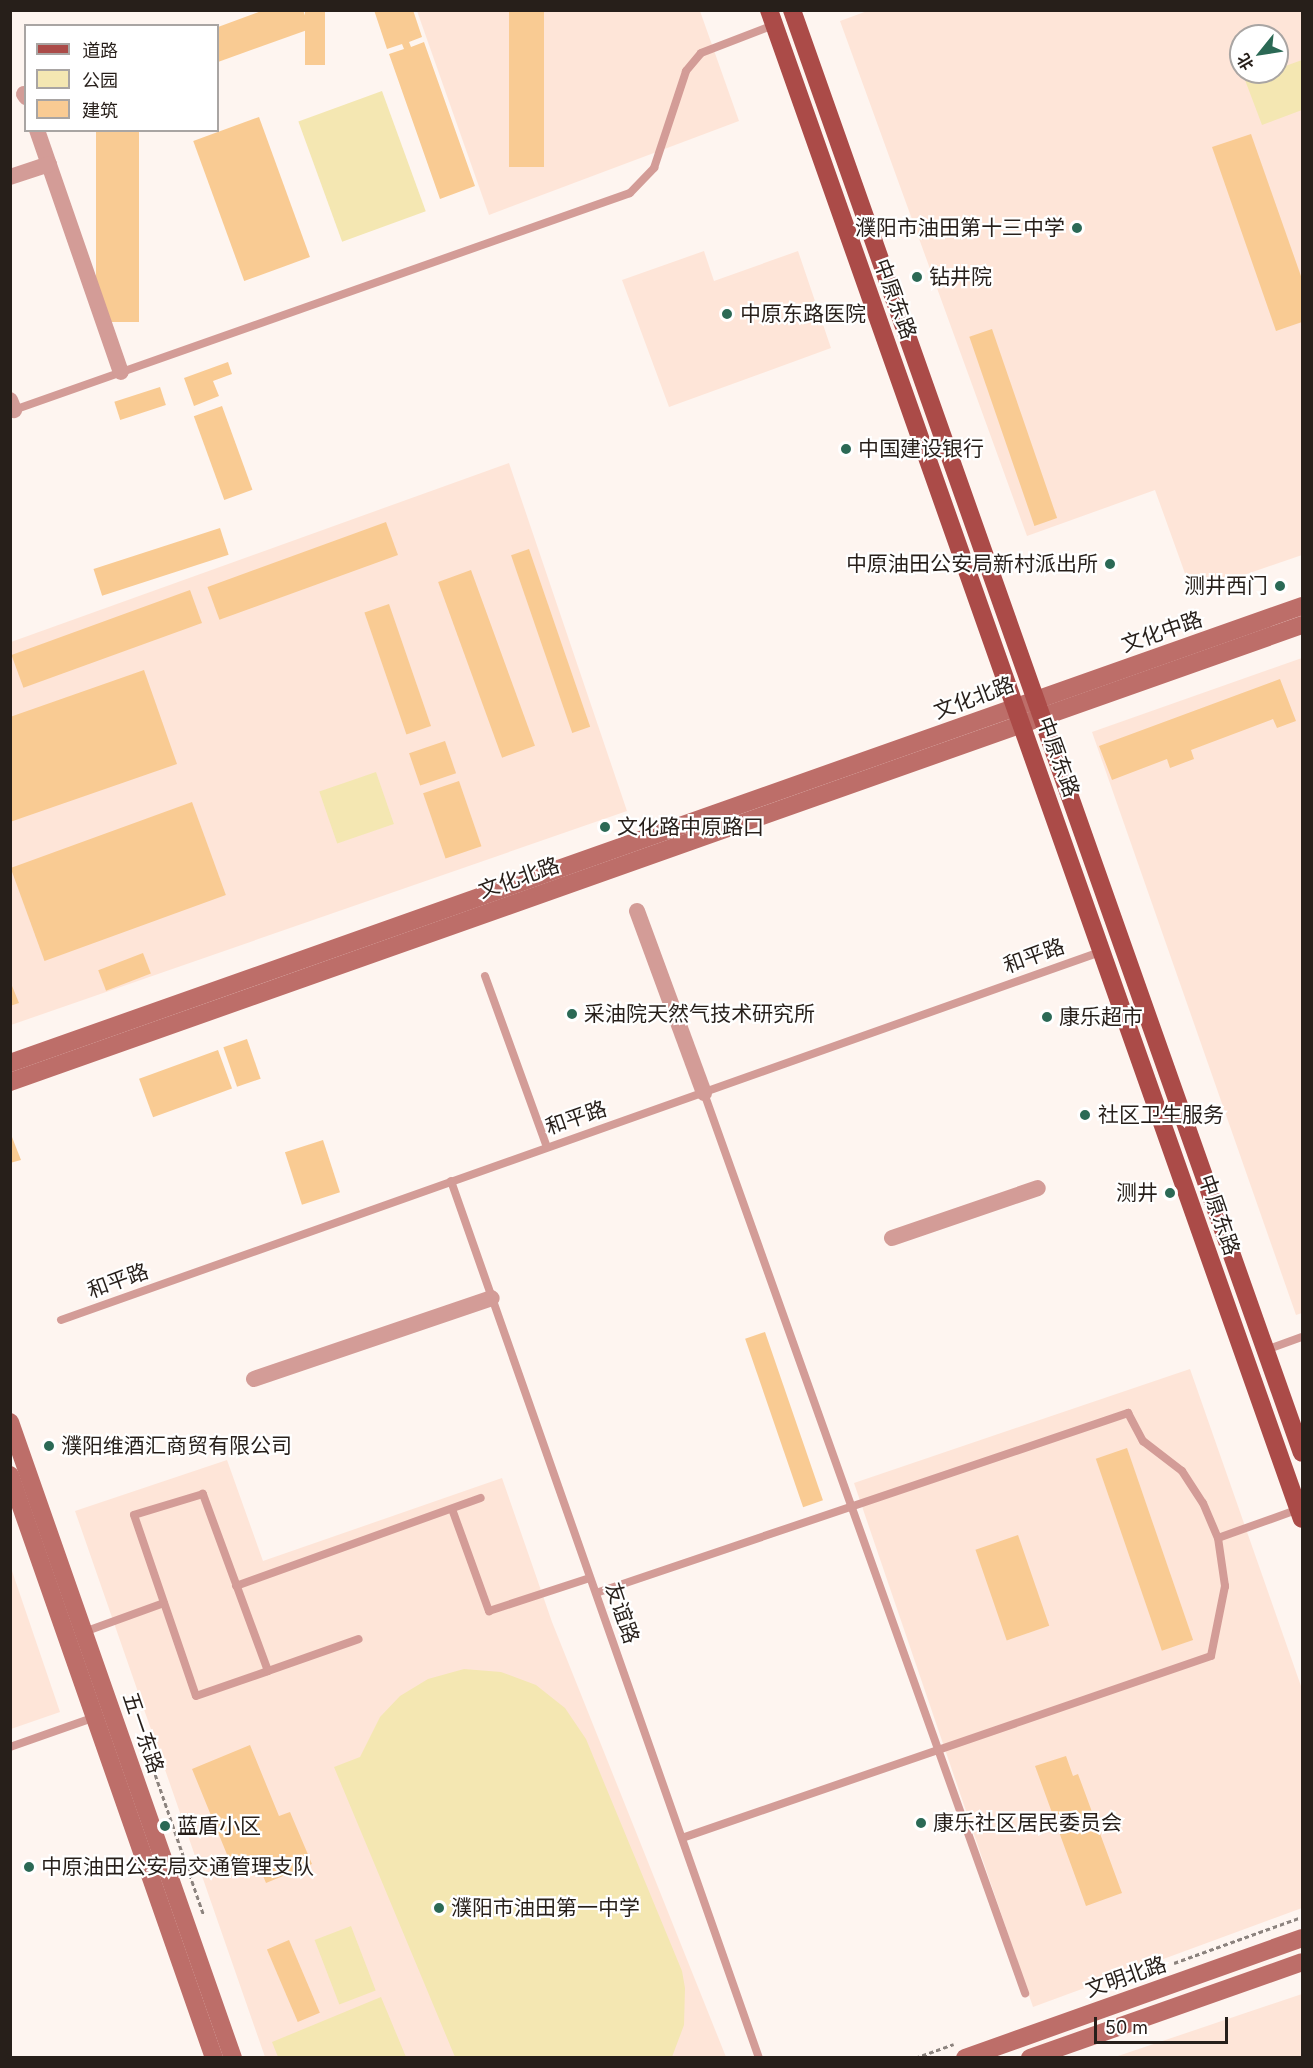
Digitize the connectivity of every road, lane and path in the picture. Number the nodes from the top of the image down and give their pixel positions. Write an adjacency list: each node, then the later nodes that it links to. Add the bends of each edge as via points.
1 (792, 10): 10 (main road, 中原东路)
2 (771, 18): 6 (lane, via 701,53 686,71 654,168 630,193); 11 (main road, 中原东路)
3 (38, 132): 4 (street)
4 (49, 164): 5 (street); 6 (street)
5 (10, 177)
6 (121, 372): 7 (lane)
7 (12, 407)
8 (1302, 606): 10 (street, 文化中路)
9 (1302, 625): 10 (street, 文化中路)
10 (1039, 708): 11 (street, 文化北路); 25 (main road, 中原东路)
11 (1019, 716): 13 (main road, 中原东路); 15 (street, 文化北路); 16 (street, 文化北路)
12 (637, 910): 17 (street)
13 (1103, 951): 17 (lane, 和平路); 33 (main road, 中原东路)
14 (485, 976): 18 (lane)
15 (10, 1063)
16 (10, 1082)
17 (704, 1093): 18 (lane, 和平路); 31 (lane)
18 (547, 1147): 19 (lane, 和平路)
19 (451, 1181): 22 (lane, 友谊路); 23 (lane, 和平路)
20 (1038, 1188): 21 (street)
21 (892, 1238)
22 (492, 1298): 26 (street); 35 (lane, 友谊路)
23 (61, 1320)
24 (1302, 1337): 25 (lane)
25 (1266, 1350): 28 (main road, 中原东路)
26 (254, 1379)
27 (10, 1422): 39 (street, 五一东路)
28 (1302, 1453)
29 (10, 1475): 42 (street, 五一东路)
30 (481, 1498): 32 (lane)
31 (852, 1508): 34 (lane, via 1128,1413 1143,1441 1182,1471 1203,1503); 37 (lane); 45 (lane)
32 (452, 1509): 35 (lane, via 489,1611); 36 (lane)
33 (1301, 1514): 34 (lane)
34 (1218, 1538): 45 (lane, via 1225,1586 1211,1656)
35 (591, 1578): 37 (lane, 友谊路)
36 (236, 1586): 38 (lane, via 202,1494 134,1515); 41 (lane)
37 (596, 1593): 46 (lane, 友谊路)
38 (164, 1603): 39 (lane); 41 (lane, via 196,1696)
39 (84, 1632): 42 (street, 五一东路)
40 (359, 1639): 41 (lane)
41 (268, 1671)
42 (103, 1714): 44 (lane); 51 (street, 五一东路); 52 (street, 五一东路)
43 (143, 1739): 47 (path)
44 (10, 1747)
45 (938, 1749): 46 (lane); 50 (lane)
46 (682, 1838): 53 (lane, 友谊路)
47 (207, 1926)
48 (1302, 1938): 54 (street, 文明北路)
49 (1302, 1962): 55 (street)
50 (1025, 1993)
51 (214, 2058)
52 (233, 2058)
53 (759, 2058)
54 (964, 2058)
55 (1030, 2058)

